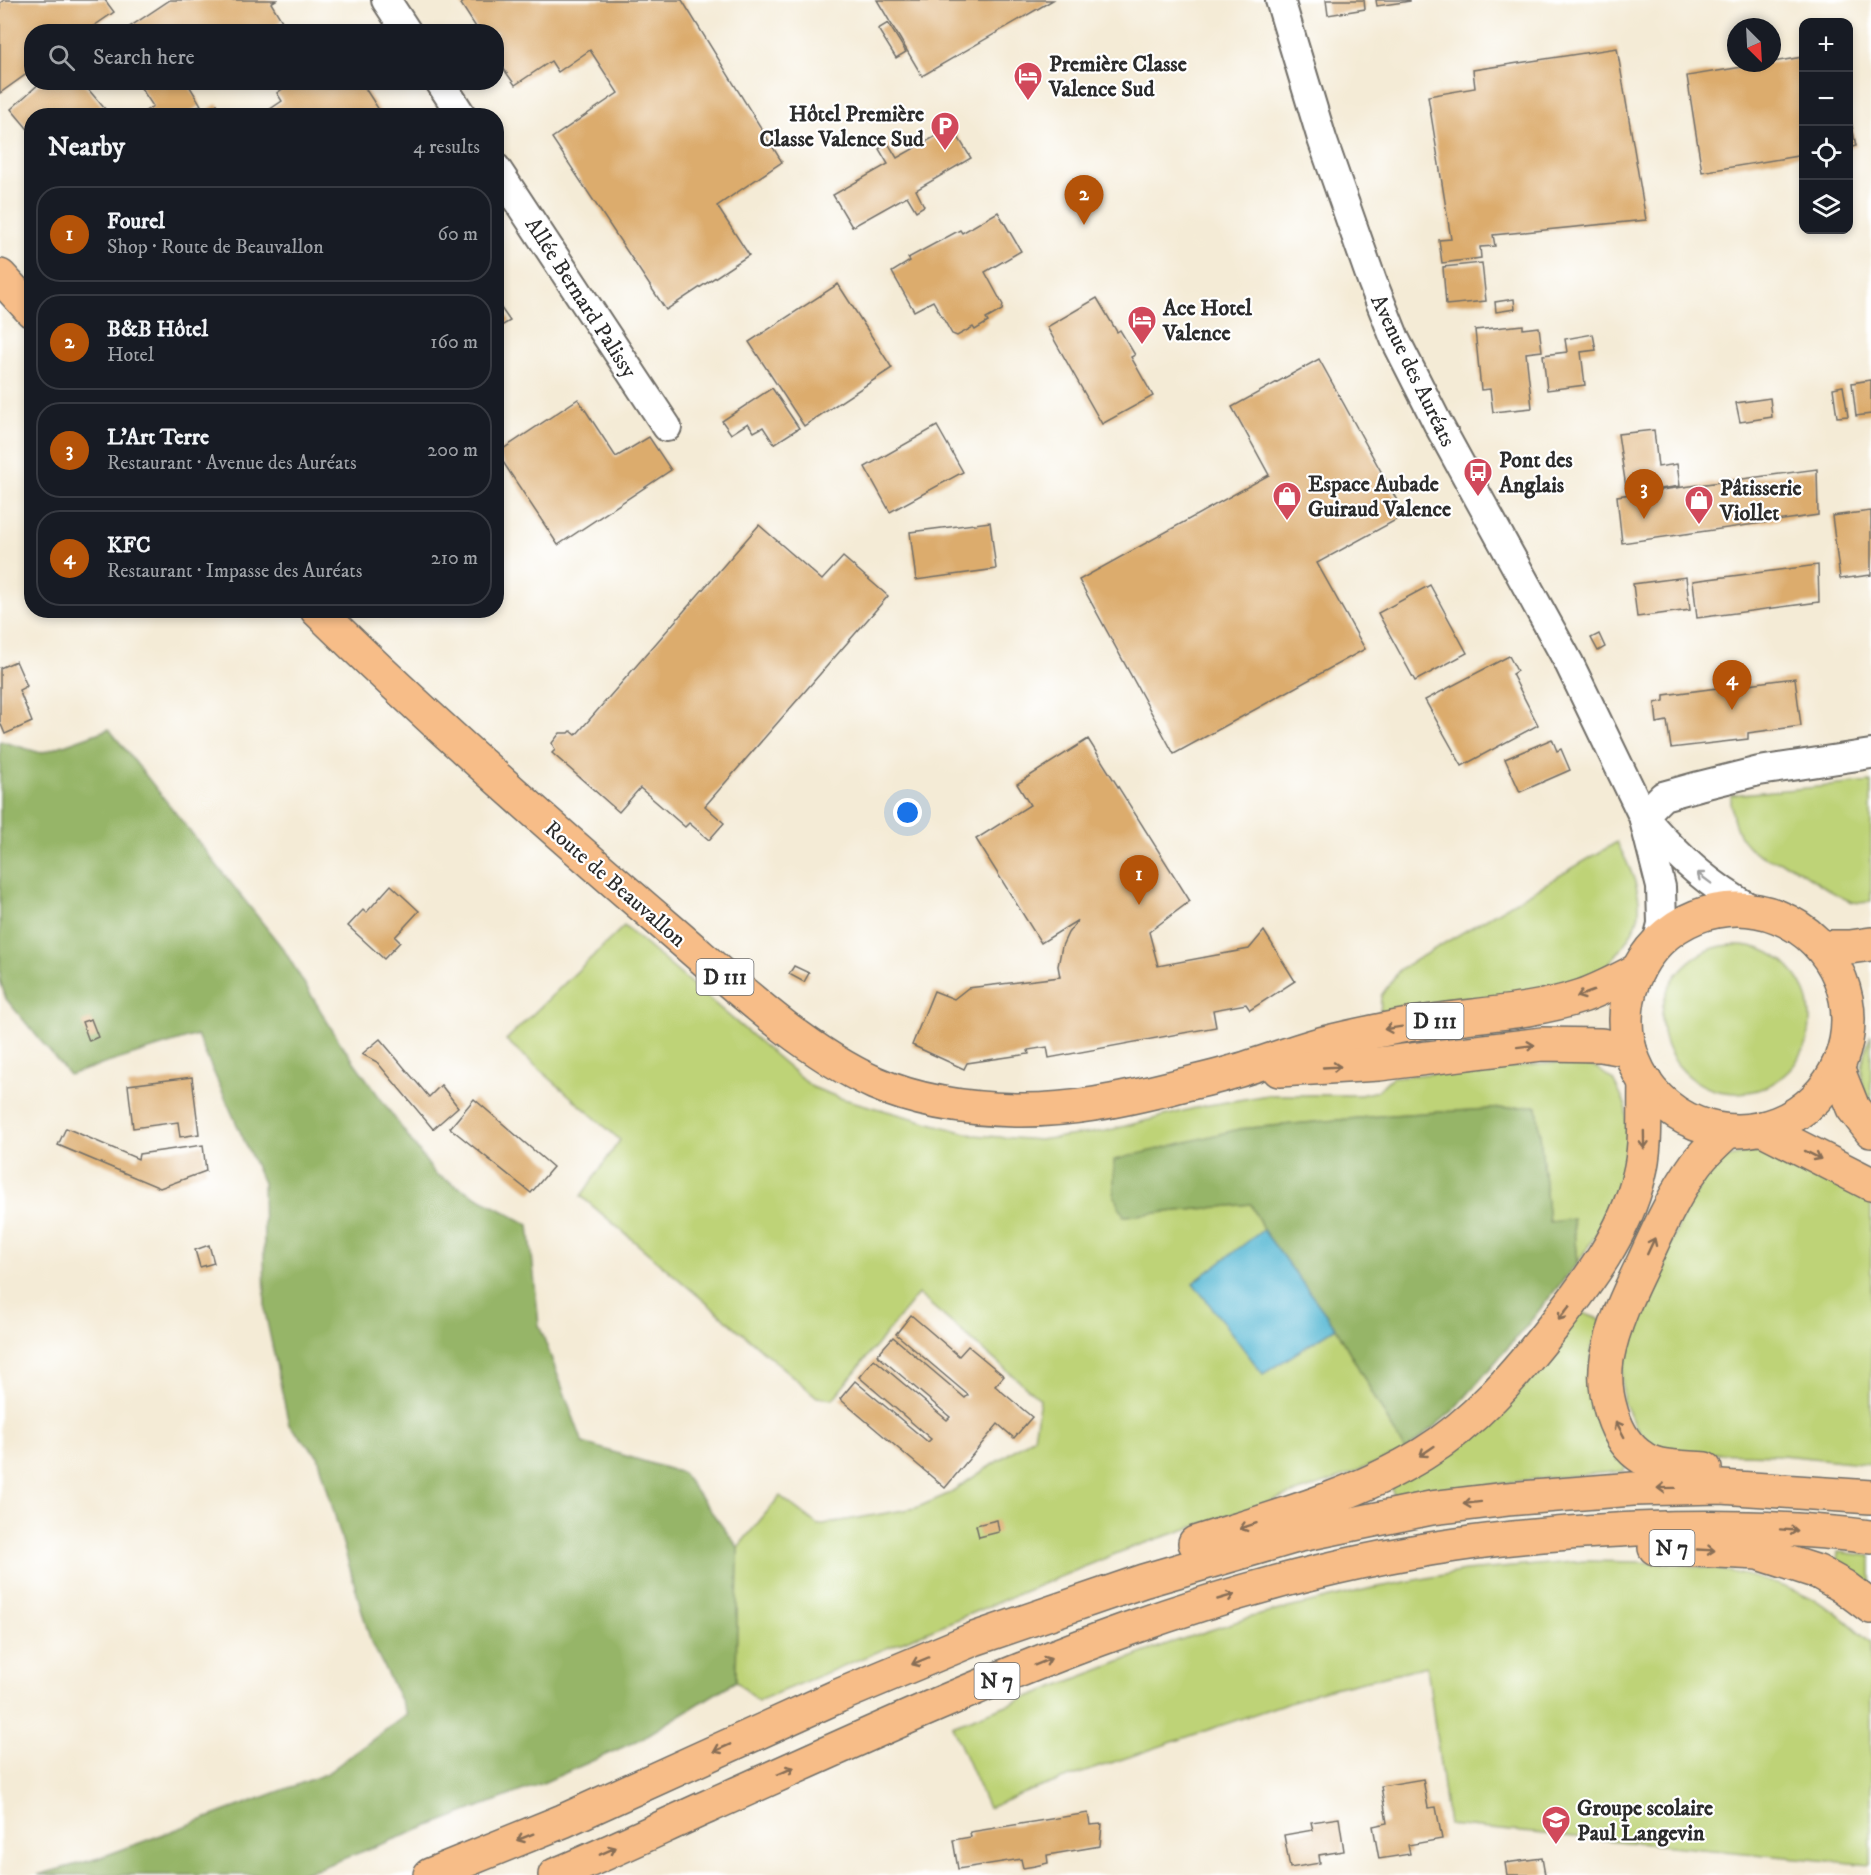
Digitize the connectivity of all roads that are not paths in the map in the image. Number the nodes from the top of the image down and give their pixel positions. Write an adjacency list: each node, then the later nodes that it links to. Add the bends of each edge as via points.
1 (386, 0): 3 (street)
2 (1280, 0): 12 (street, Avenue des Auréats, via 1322,139 1395,339 1569,663)
3 (402, 24)
4 (445, 90): 5 (street)
5 (457, 108)
6 (504, 180): 9 (street, Allée Bernard Palissy)
7 (0, 276): 8 (main road)
8 (24, 302)
9 (667, 427)
10 (325, 618): 21 (main road, Route de Beauvallon / D 111, via 575,848 794,1034 847,1068 922,1099 1019,1110 1105,1103)
11 (1871, 754): 12 (street, via 1776,768 1699,786 1664,796)
12 (1642, 816): 13 (street, Avenue des Auréats, one-way to 12, via 1693,869); 14 (street, Avenue des Auréats, via 1661,887)
13 (1753, 910): 14 (main road, via 1727,909 1701,915); 16 (main road, via 1778,916 1802,929)
14 (1658, 943): 17 (main road)
15 (1871, 945): 16 (main road)
16 (1821, 947): 18 (main road)
17 (1638, 970): 19 (main road, via 1629,996 1626,1023); 21 (main road, D 111, one-way to 21, via 1581,996 1547,1005 1374,1031)
18 (1860, 1016): 20 (main road)
19 (1630, 1050): 21 (main road, D 111, one-way to 19, via 1379,1064 1542,1044 1601,1045); 22 (main road)
20 (1837, 1068): 23 (main road, via 1818,1096 1792,1117); 25 (main road, via 1853,1108)
21 (1232, 1073)
22 (1645, 1081): 24 (main road, via 1667,1106 1695,1123); 32 (main road, N 7, one-way to 32, via 1644,1154 1629,1209 1616,1236 1584,1287 1524,1364 1456,1430 1424,1454 1335,1497 1139,1561)
23 (1761, 1128): 24 (main road); 26 (main road, one-way to 26)
24 (1728, 1131): 27 (main road, one-way to 24, via 1660,1465 1642,1458 1619,1431 1606,1396 1607,1359 1616,1324 1678,1193 1697,1163)
25 (1871, 1131)
26 (1871, 1184)
27 (1871, 1489)
28 (1871, 1497): 32 (main road, N 7, one-way to 32, via 1721,1487 1633,1489 1431,1508 1300,1535 1143,1581)
29 (1871, 1537): 30 (main road, N 7, one-way to 29, via 1583,1532 1704,1527)
30 (1458, 1544): 31 (main road, N 7, one-way to 31, via 1611,1545 1759,1553 1818,1572); 34 (main road, N 7, one-way to 30, via 934,1706 1126,1629 1287,1580)
31 (1871, 1607)
32 (974, 1639): 33 (main road, N 7, one-way to 33)
33 (430, 1875)
34 (555, 1875)

